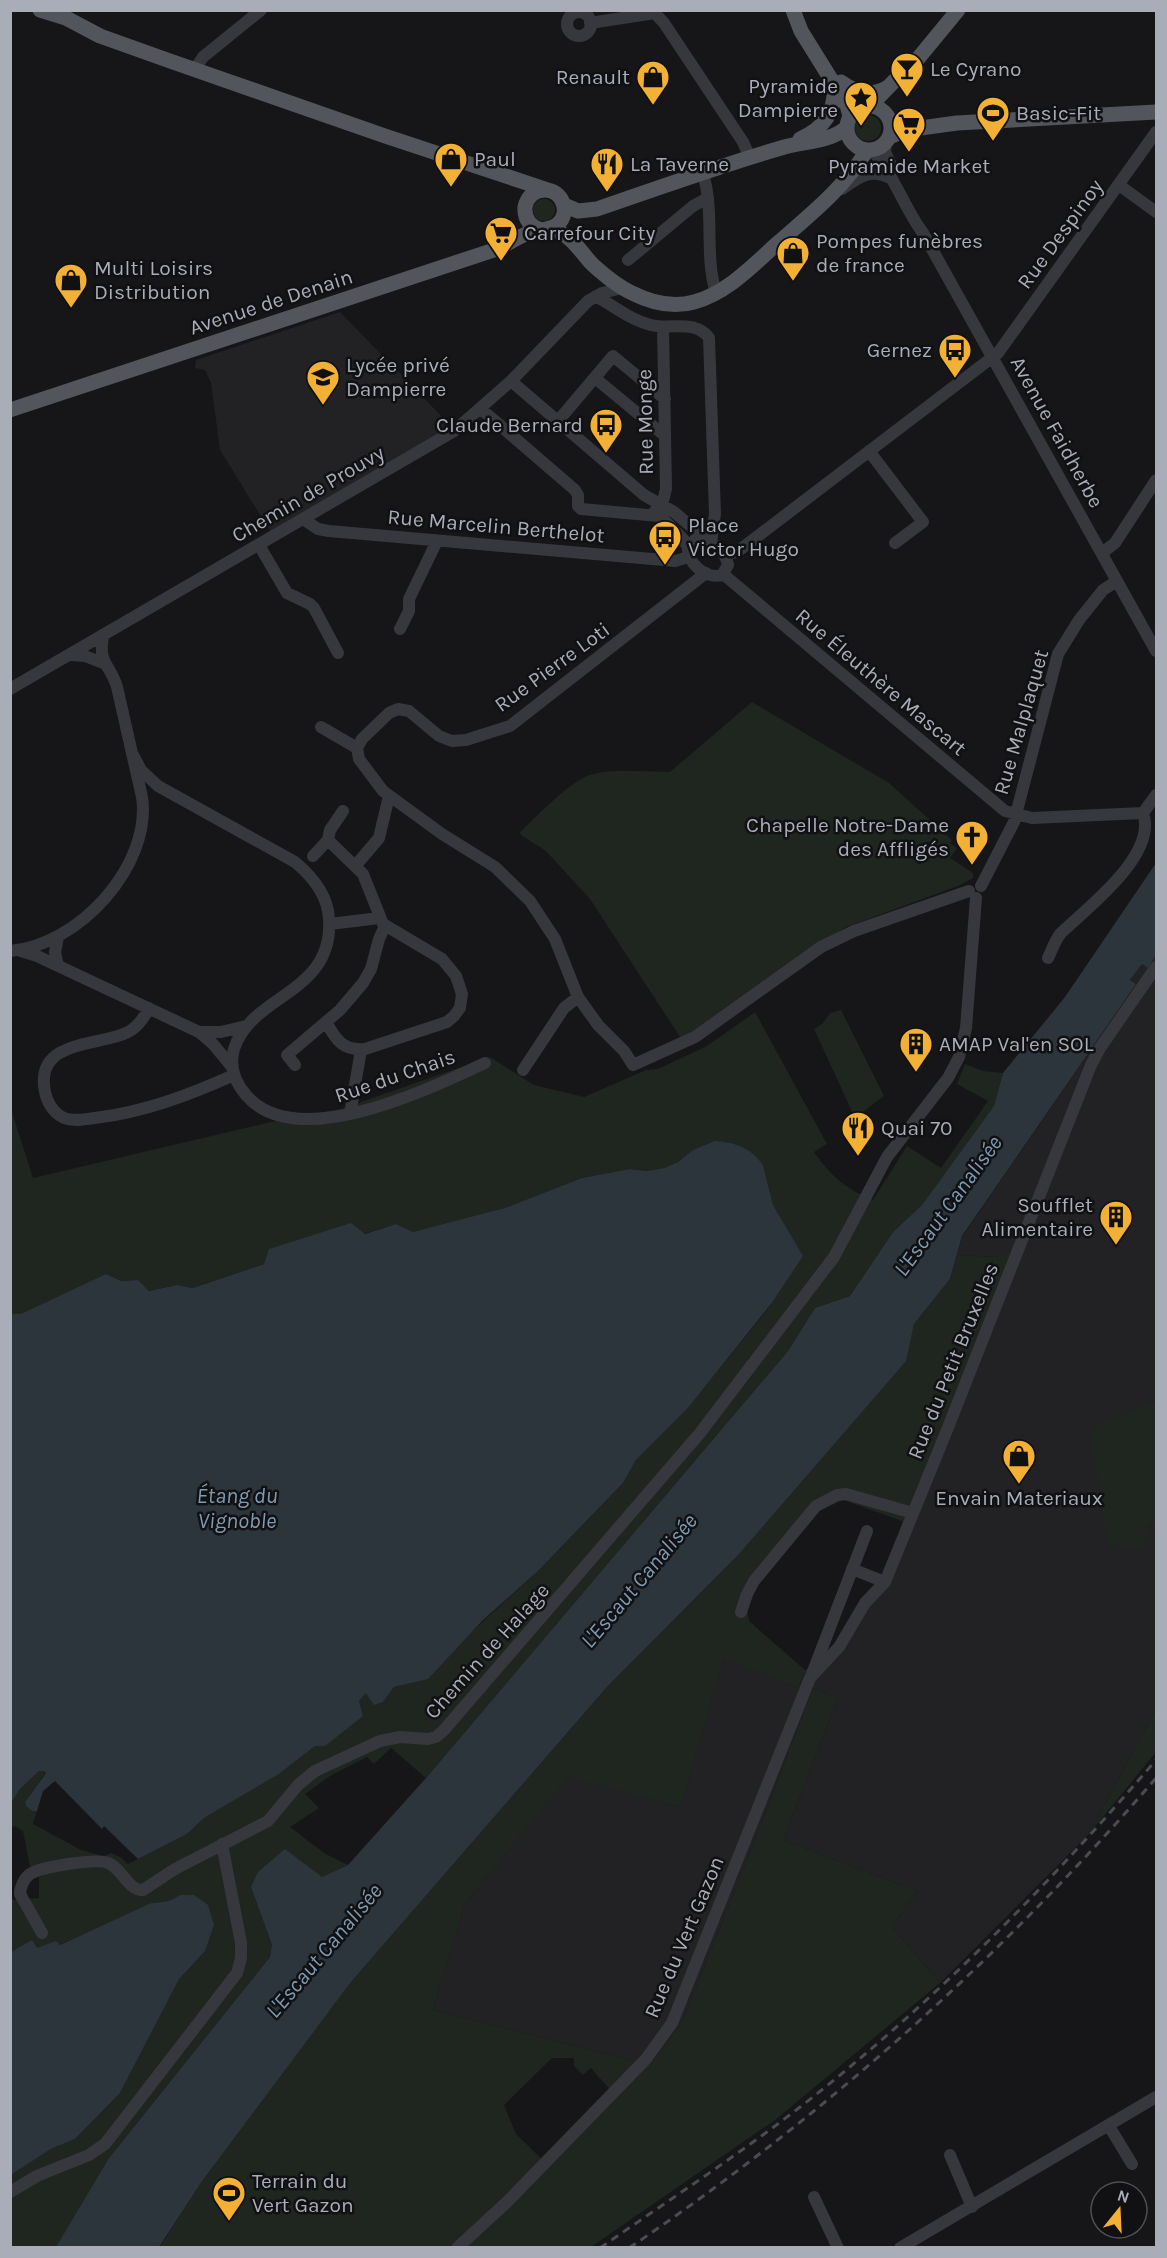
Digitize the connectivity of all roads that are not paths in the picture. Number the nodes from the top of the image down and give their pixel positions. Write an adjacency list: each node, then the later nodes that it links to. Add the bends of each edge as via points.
1 (261, 10): 9 (street, via 203,57)
2 (794, 10): 10 (main road, via 808,27)
3 (958, 10): 8 (main road)
4 (47, 11): 9 (main road, via 100,36)
5 (653, 12): 7 (street); 21 (street, via 668,28 741,137)
6 (564, 14): 7 (street, via 582,12); 7 (street, via 574,35 585,34)
7 (591, 23)
8 (916, 61): 11 (main road); 14 (main road, via 887,102)
9 (195, 69): 17 (main road)
10 (838, 84): 11 (main road, via 866,93); 13 (main road, via 852,100); 19 (main road, via 826,121)
11 (889, 87): 13 (main road)
12 (1156, 112): 15 (main road)
13 (857, 114): 14 (main road); 19 (main road, via 837,134); 20 (main road, via 848,135 853,144)
14 (886, 115): 15 (main road, via 900,121); 18 (main road, via 891,128)
15 (957, 123): 18 (main road, via 906,130)
16 (1156, 132): 24 (street, Rue Despinoy)
17 (385, 136): 25 (main road); 29 (main road, via 404,147 498,181 518,193)
18 (887, 139): 20 (main road); 32 (street, Avenue Faidherbe, via 887,157)
19 (784, 147): 21 (main road)
20 (869, 150): 23 (street, Avenue Faidherbe); 27 (main road)
21 (750, 158): 22 (main road)
22 (703, 174): 26 (street); 28 (main road, via 591,210 578,212)
23 (890, 178): 27 (street, via 865,173); 32 (street, Avenue Faidherbe)
24 (1119, 185): 30 (street); 38 (street, Rue Despinoy)
25 (548, 190): 28 (main road, via 559,196); 29 (main road, via 536,192)
26 (708, 198): 33 (street); 35 (street, via 710,271)
27 (824, 201): 35 (main road, via 741,276)
28 (564, 205): 31 (main road, via 562,219)
29 (525, 209): 31 (main road, via 530,224); 42 (main road, Avenue de Denain, via 519,227 495,242)
30 (1156, 212)
31 (547, 229): 34 (main road, via 567,235); 44 (main road, Avenue de Denain)
32 (923, 232): 38 (street, Avenue Faidherbe)
33 (628, 260)
34 (622, 288): 35 (main road, via 666,305 692,303); 36 (street, Chemin de Prouvy)
35 (716, 293)
36 (596, 296): 37 (street, via 639,321); 40 (street, Chemin de Prouvy)
37 (663, 327): 41 (street, Rue Monge); 52 (street, via 697,328 711,341 715,514)
38 (993, 357): 47 (street, Rue Despinoy); 56 (street, Avenue Faidherbe)
39 (595, 378): 41 (street, via 613,356); 45 (street); 46 (street)
40 (511, 381): 43 (street, Chemin de Prouvy); 45 (street)
41 (664, 399): 46 (street, Rue Monge)
42 (10, 403)
43 (481, 409): 49 (street, via 575,490 581,509); 50 (street, Chemin de Prouvy, via 441,439)
44 (10, 410)
45 (558, 421): 49 (street)
46 (665, 436): 49 (street, Rue Monge, via 666,489)
47 (869, 451): 53 (street, via 923,522); 57 (street, Rue Despinoy, via 737,552)
48 (1156, 480): 56 (street, via 1115,543)
49 (661, 510): 52 (street, via 674,512); 55 (street)
50 (303, 519): 51 (street, Rue Marcelin Berthelot, via 329,531); 54 (street, Chemin de Prouvy)
51 (437, 541): 55 (street, Rue Marcelin Berthelot, via 675,561); 61 (street, via 410,595 409,611)
52 (709, 541): 55 (street, via 697,538); 57 (street)
53 (896, 543)
54 (259, 545): 62 (street, Chemin de Prouvy); 64 (street, via 287,593 314,608)
55 (688, 552): 58 (street)
56 (1102, 553): 60 (street, Avenue Faidherbe)
57 (724, 554): 59 (street, via 728,565)
58 (706, 573): 59 (street, via 715,577); 69 (street, Rue Pierre Loti, via 510,726 452,741 439,736 409,711 398,709 388,713)
59 (723, 574): 77 (street, Rue Éleuthère Mascart, via 1001,808)
60 (1118, 581): 63 (street, Avenue Faidherbe); 77 (street, Rue Malplaquet, via 1103,590 1058,654)
61 (400, 629)
62 (103, 637): 65 (street, Chemin de Prouvy); 66 (street)
63 (1156, 651)
64 (338, 653)
65 (71, 655): 66 (street); 67 (street, Chemin de Prouvy)
66 (103, 663): 70 (street, via 117,687)
67 (10, 689)
68 (321, 727): 69 (street)
69 (357, 748): 73 (street, via 359,759)
70 (133, 755): 71 (street, via 146,775); 74 (street)
71 (166, 791): 74 (street, via 151,794); 83 (street, via 295,862 322,893)
72 (1156, 795): 76 (street)
73 (389, 796): 80 (street, via 379,838); 89 (street, via 482,858 522,892 552,932)
74 (143, 805): 84 (street, via 138,843 123,875 98,905)
75 (343, 811): 78 (street)
76 (1143, 813): 77 (street); 86 (street, via 1145,825 1135,857 1102,897 1060,935)
77 (1016, 816): 81 (street, Rue Malplaquet)
78 (328, 840): 79 (street); 80 (street)
79 (313, 856)
80 (356, 865): 82 (street, via 368,882)
81 (975, 892): 89 (street, via 854,931 821,947 695,1037 633,1065); 100 (street, Rue Malplaquet, via 966,1028 959,1057 948,1078 887,1157)
82 (382, 922): 83 (street); 91 (street, via 366,979); 94 (street, via 446,963 460,984 462,1004 442,1024)
83 (330, 924): 92 (street, via 326,951 316,968)
84 (58, 937): 85 (street); 87 (street)
85 (13, 951): 87 (street, Rue du Chais, via 32,954)
86 (1048, 958)
87 (58, 966): 90 (street, Rue du Chais)
88 (1156, 967): 101 (street, Rue du Petit Bruxelles, via 1091,1065)
89 (578, 997): 97 (street, via 564,1008)
90 (148, 1008): 93 (street, Rue du Chais); 98 (street, via 128,1033 64,1050 51,1060 43,1083 54,1112 76,1120 123,1114 176,1100)
91 (326, 1022): 94 (street, via 339,1043); 96 (street, via 287,1055)
92 (246, 1026): 93 (street, Rue du Chais); 98 (street, via 234,1048)
93 (199, 1032): 98 (street, Rue du Chais)
94 (361, 1050): 99 (street)
95 (485, 1063): 99 (street, Rue du Chais, via 431,1087)
96 (295, 1065)
97 (523, 1070)
98 (233, 1071): 99 (street, Rue du Chais, via 252,1101 274,1114 308,1120)
99 (350, 1114)
100 (834, 1257): 107 (street, Chemin de Halage, via 700,1433 444,1730 432,1738 380,1741 315,1771 268,1821)
101 (913, 1513): 104 (street, Rue du Petit Bruxelles); 105 (street, via 841,1494 819,1504 754,1581)
102 (867, 1531): 103 (street, Rue du Vert Gazon)
103 (852, 1569): 104 (street); 106 (street, Rue du Vert Gazon)
104 (885, 1582): 106 (street, Rue du Vert Gazon, via 861,1609 839,1647)
105 (741, 1612)
106 (810, 1678): 116 (street, Rue du Vert Gazon, via 668,2029 645,2059 507,2202)
107 (222, 1844): 108 (street, Chemin de Halage, via 140,1891 116,1867 101,1861 33,1873 26,1878 20,1894); 113 (street, via 241,1948 236,1976 105,2144)
108 (42, 1933)
109 (1156, 2097): 110 (street)
110 (1109, 2126): 112 (street); 115 (street)
111 (951, 2155): 115 (street)
112 (1132, 2164)
113 (10, 2192)
114 (814, 2197): 117 (street)
115 (972, 2206): 118 (street)
116 (457, 2247)
117 (838, 2247)
118 (900, 2247)

